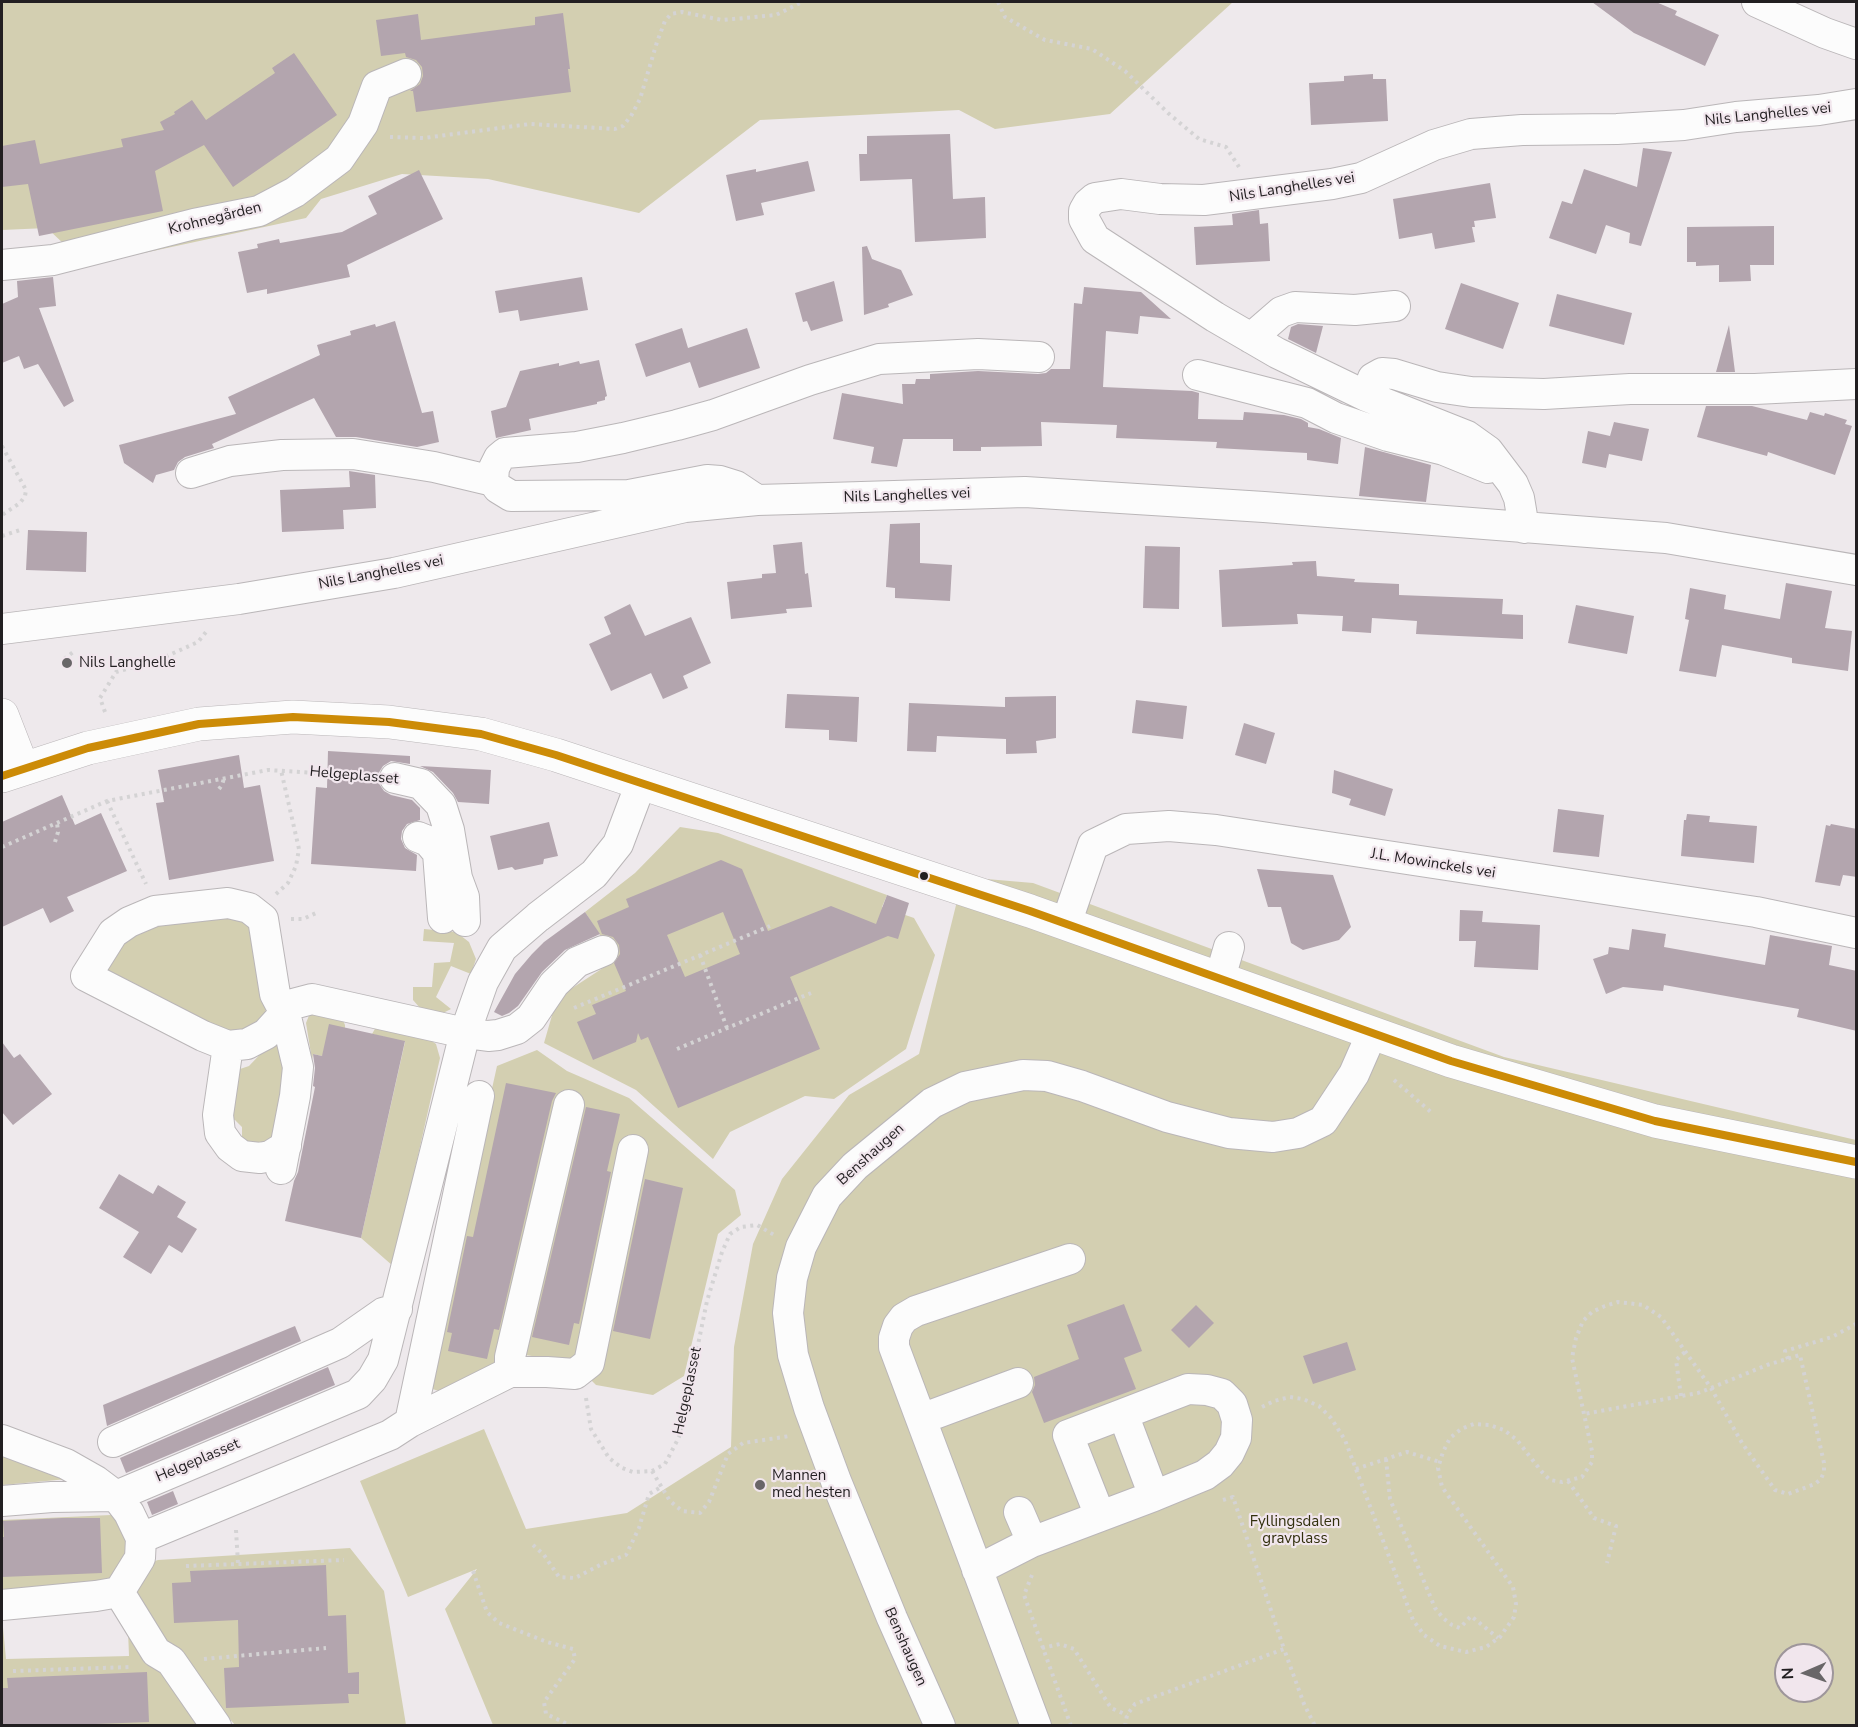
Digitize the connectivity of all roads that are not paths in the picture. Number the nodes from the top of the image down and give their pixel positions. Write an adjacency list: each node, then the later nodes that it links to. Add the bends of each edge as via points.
1 (1757, 2): 2 (street)
2 (1857, 44)
3 (406, 74): 5 (street, Krohnegården, via 377,86 363,124 339,159 295,192 259,211 53,260)
4 (1857, 104): 7 (street, Nils Langhelles vei, via 1684,125 1471,134 1434,145 1361,178 1204,201 1121,194 1095,198 1088,204 1084,219 1095,239)
5 (2, 265)
6 (1395, 306): 7 (street, via 1355,310 1294,307 1281,312)
7 (1251, 338): 11 (street, Nils Langhelles vei)
8 (1038, 357): 14 (street, via 978,354 879,359 677,425 577,447 505,453 494,468)
9 (1198, 375): 12 (street, via 1307,403 1336,418 1444,450 1488,468)
10 (1857, 384): 11 (street, via 1544,394 1471,392 1382,374 1373,378)
11 (1366, 396): 12 (street, Nils Langhelles vei, via 1467,436)
12 (1497, 463): 16 (street, Nils Langhelles vei, via 1519,498)
13 (191, 473): 14 (street, via 230,461 282,455 353,454 434,467)
14 (493, 482): 15 (street, via 511,496 539,496 629,495 707,480 736,486)
15 (757, 500): 16 (street, Nils Langhelles vei, via 1025,492); 18 (street, Nils Langhelles vei, via 685,507 394,573 239,599)
16 (1524, 528): 17 (street, Nils Langhelles vei, via 1666,538)
17 (1857, 570)
18 (2, 629)
19 (2, 715): 20 (main road)
20 (12, 772): 22 (main road, via 88,747 199,724 293,717 389,722 481,734)
21 (395, 778): 24 (street, Helgeplasset, via 422,784 441,805 464,897)
22 (641, 783): 25 (main road); 28 (street, Helgeplasset, via 618,844 594,874)
23 (418, 837): 24 (street, via 428,841 438,853)
24 (444, 919): 28 (street)
25 (1065, 924): 26 (street, J.L. Mowinckels vei, via 1093,845 1126,829 1169,826 1745,910); 30 (main road)
26 (1857, 933)
27 (1229, 947): 30 (street)
28 (502, 948): 33 (street, Helgeplasset, via 483,982)
29 (603, 951): 33 (street, via 577,962 554,984 531,1018 517,1029 488,1036)
30 (1220, 978): 32 (main road)
31 (285, 1012): 33 (street, via 293,1004 312,999); 34 (street, via 266,1034 247,1044); 34 (street, via 298,1067 284,1158 242,1156 220,1133 218,1115); 34 (street, via 275,994 263,919 249,908 228,903 155,911 112,933 86,976)
32 (1372, 1032): 38 (main road, via 1451,1061 1655,1121); 59 (street, Benshaugen, via 1354,1074 1323,1121 1298,1133 1273,1137 1229,1133 1167,1117 1082,1086 1023,1075 965,1087 932,1103 890,1135 827,1196 801,1247 792,1278 788,1313 793,1355 836,1481)
33 (465, 1034): 40 (street, Helgeplasset)
34 (228, 1046)
35 (479, 1096): 45 (street)
36 (569, 1105): 41 (street, via 510,1357)
37 (633, 1150): 41 (street, via 589,1363 575,1374)
38 (1857, 1162)
39 (1070, 1259): 44 (street, via 904,1318 898,1326 894,1347)
40 (397, 1309): 47 (street, via 383,1313 340,1343); 48 (street, Helgeplasset, via 383,1360 358,1394)
41 (510, 1372): 45 (street)
42 (1018, 1383): 44 (street)
43 (1123, 1414): 49 (street); 49 (street, via 1188,1389 1222,1394 1232,1404 1237,1420 1236,1438 1220,1464 1205,1475); 52 (street, via 1068,1435)
44 (921, 1419): 55 (street)
45 (410, 1422): 53 (street, via 390,1435)
46 (2, 1440): 48 (street, via 66,1464)
47 (113, 1442)
48 (116, 1496): 50 (street, Helgeplasset); 53 (street)
49 (1154, 1496): 52 (street)
50 (2, 1501)
51 (1019, 1512): 54 (street)
52 (1100, 1516): 54 (street)
53 (141, 1538): 56 (street, via 140,1558)
54 (1033, 1556): 55 (street)
55 (977, 1570): 60 (street)
56 (119, 1592): 57 (street); 58 (street)
57 (2, 1605)
58 (216, 1725)
59 (940, 1725)
60 (1036, 1725)

